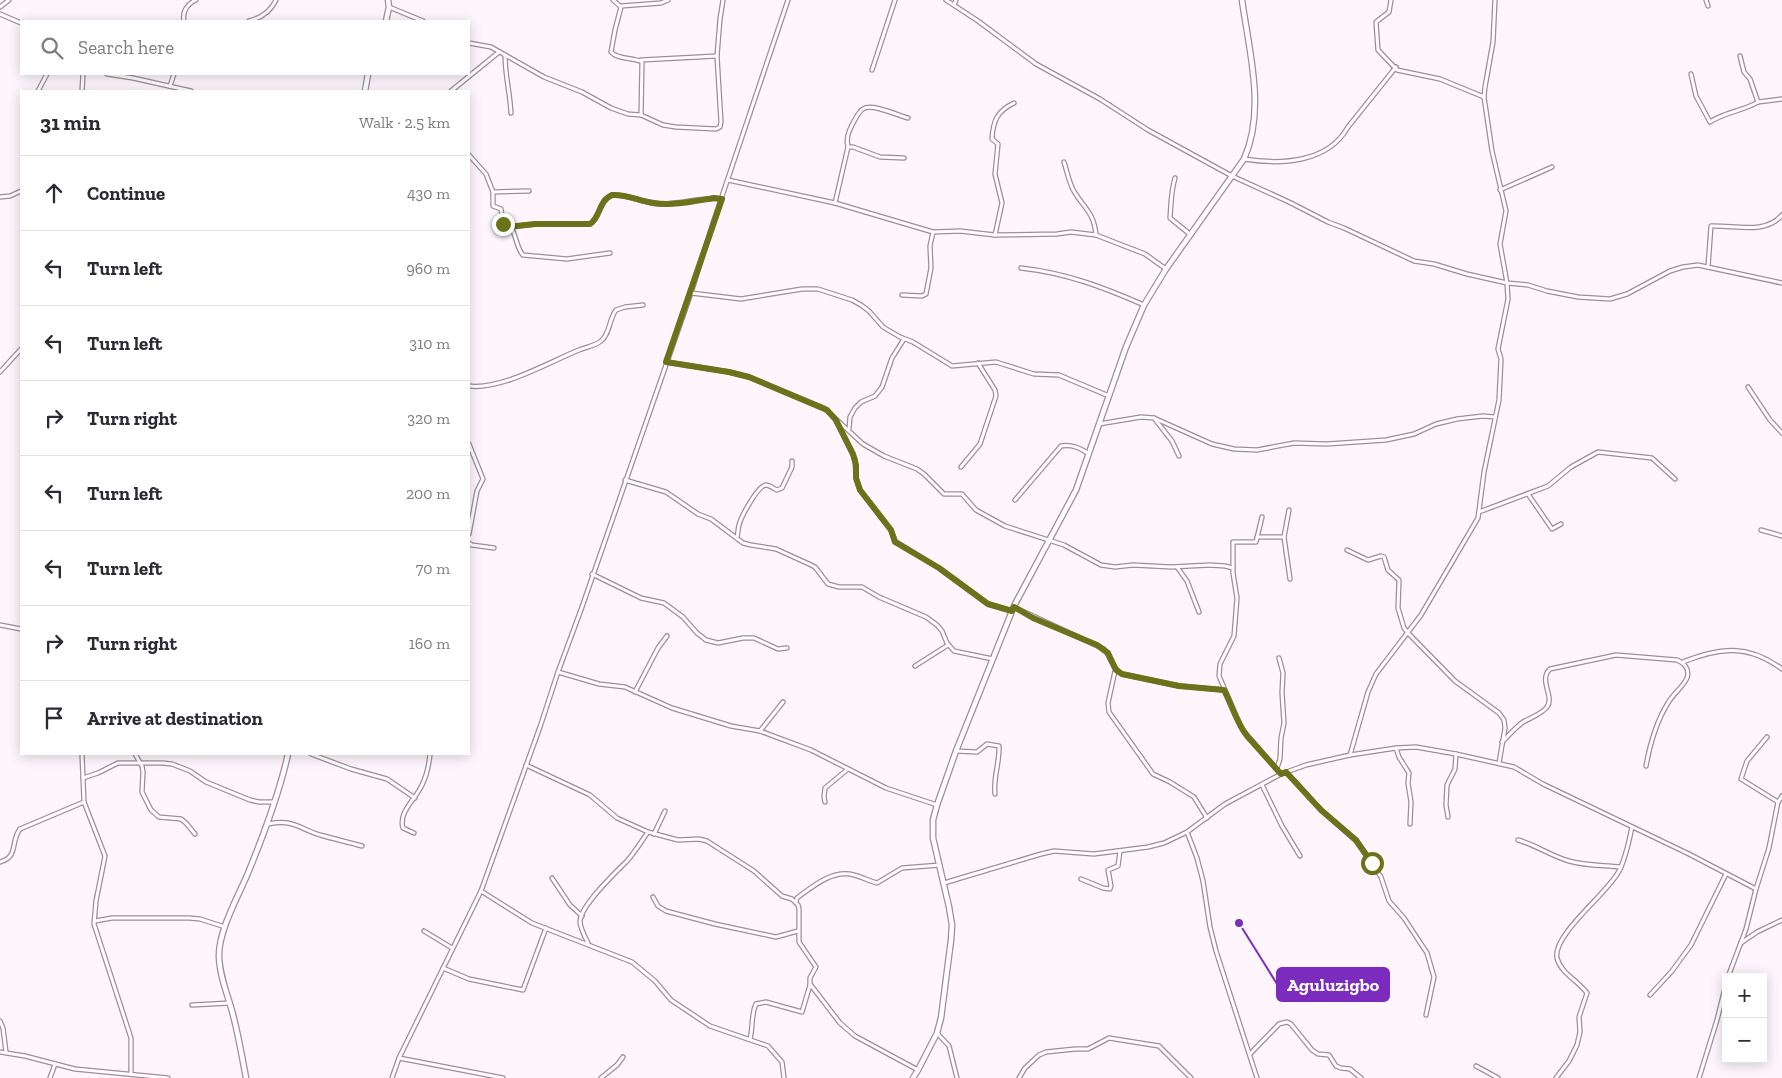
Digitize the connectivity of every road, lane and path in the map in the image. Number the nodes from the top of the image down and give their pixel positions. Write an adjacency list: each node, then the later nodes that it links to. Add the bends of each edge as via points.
1 (9, 0): 20 (street)
2 (196, 0): 22 (street, via 185,10)
3 (276, 0): 23 (street, via 273,7)
4 (388, 0): 17 (main road)
5 (613, 0): 18 (street)
6 (668, 0): 18 (street)
7 (724, 0): 30 (street)
8 (788, 0): 62 (street)
9 (895, 0): 34 (street)
10 (946, 0): 16 (street)
11 (956, 0): 16 (street)
12 (1242, 0): 57 (main road, via 1255,108 1252,137)
13 (1391, 0): 33 (street, via 1389,12 1376,22 1376,45)
14 (1495, 0): 47 (street, via 1493,42)
15 (1706, 0): 19 (street)
16 (954, 5): 60 (street, via 1036,64)
17 (389, 6): 24 (main road); 25 (street)
18 (621, 6): 32 (street, via 612,54)
19 (1708, 6)
20 (0, 7)
21 (0, 14): 26 (street)
22 (184, 20)
23 (252, 20)
24 (386, 20)
25 (421, 20)
26 (20, 24)
27 (470, 43): 28 (street)
28 (500, 52): 29 (street); 46 (street)
29 (505, 54): 51 (street); 52 (street, via 538,74 611,108)
30 (717, 56): 32 (street); 52 (street, via 720,127 676,127)
31 (1740, 56): 49 (street)
32 (640, 60): 52 (street, via 643,64)
33 (1396, 67): 47 (street, via 1400,72 1440,79); 57 (street, via 1343,136 1329,149 1287,162)
34 (872, 70)
35 (1691, 74): 49 (street, via 1696,96 1710,122)
36 (46, 75): 42 (street)
37 (83, 75): 43 (street)
38 (112, 75): 41 (street)
39 (174, 75): 41 (street)
40 (368, 75): 45 (main road)
41 (170, 86): 44 (street)
42 (39, 90)
43 (82, 90)
44 (187, 90)
45 (365, 90)
46 (452, 90)
47 (1484, 96): 63 (street)
48 (1782, 99): 49 (street)
49 (1758, 102)
50 (1014, 103): 73 (street, via 1002,109 992,129 992,138 998,144 994,172 1002,203)
51 (511, 112)
52 (641, 115)
53 (908, 118): 54 (street, via 872,107 864,108 847,137)
54 (848, 147): 56 (street, via 880,156); 69 (street)
55 (470, 156): 65 (street, via 486,174)
56 (904, 158)
57 (1244, 159): 60 (main road)
58 (1064, 162): 74 (street, via 1073,191 1086,206)
59 (1552, 167): 63 (street)
60 (1232, 176): 75 (main road); 80 (street, via 1414,261)
61 (1174, 178): 75 (street, via 1170,218)
62 (728, 180): 68 (street); 69 (street)
63 (1500, 190): 80 (street, via 1506,211 1500,244)
64 (20, 191): 67 (street)
65 (493, 192): 66 (street); 71 (street, via 493,206 500,208 503,224)
66 (529, 192)
67 (0, 197)
68 (722, 199): 71 (street, via 661,204 612,195 602,202 590,224); 82 (street)
69 (835, 203): 72 (street)
70 (1782, 215): 77 (street, via 1776,222 1761,228 1711,226)
71 (511, 227): 76 (street, via 523,255 568,259)
72 (933, 232): 73 (street); 83 (street, via 926,294)
73 (995, 234): 74 (street, via 1072,232)
74 (1096, 235): 79 (street, via 1145,254)
75 (1190, 235): 79 (main road)
76 (610, 253)
77 (1708, 267): 80 (street, via 1683,267 1610,299 1578,297); 81 (street)
78 (1021, 268): 85 (street, via 1076,278)
79 (1166, 268): 85 (main road)
80 (1507, 282): 94 (street, via 1508,299 1498,349 1501,367)
81 (1782, 282)
82 (691, 293): 86 (street, via 741,299 802,289 818,290 861,305 883,327); 88 (street)
83 (902, 295)
84 (643, 305): 91 (street, via 616,310 598,343 517,378)
85 (1144, 305): 93 (main road)
86 (904, 338): 89 (street, via 952,366); 98 (street, via 892,358 882,387 852,413)
87 (20, 350): 90 (street)
88 (666, 362): 96 (street, via 749,377 824,408); 106 (street)
89 (978, 363): 93 (street, via 996,362 1034,374 1059,375); 104 (street, via 996,396 980,444)
90 (0, 372)
91 (470, 386)
92 (1748, 387): 99 (street)
93 (1110, 396): 97 (main road)
94 (1495, 417): 95 (street, via 1457,419 1386,440 1294,443 1257,450 1234,450 1212,444); 110 (street)
95 (1154, 418): 97 (street); 102 (street)
96 (836, 420): 98 (street); 127 (street, via 855,459 860,490 891,530 895,542 939,568 988,604)
97 (1099, 424): 101 (main road)
98 (849, 430): 119 (street, via 876,452 917,469 944,494 962,494 976,510 1005,526)
99 (1782, 432)
100 (470, 447): 113 (street, via 483,480 477,491)
101 (1089, 454): 108 (street, via 1070,445 1061,446); 119 (main road, via 1076,490)
102 (1179, 456)
103 (792, 461): 117 (street, via 782,488 777,490 764,485 759,490 743,515)
104 (962, 467)
105 (1675, 478): 107 (street, via 1652,458 1598,452 1571,467 1548,486)
106 (625, 480): 117 (street, via 666,492); 125 (street)
107 (1528, 494): 110 (street); 112 (street, via 1552,529)
108 (1015, 500)
109 (1290, 510): 118 (street)
110 (1479, 512): 131 (street, via 1470,534)
111 (1262, 517): 116 (street)
112 (1561, 524)
113 (470, 529)
114 (1761, 530): 115 (street)
115 (1782, 536)
116 (1257, 537): 118 (street); 124 (street, via 1256,542 1233,542)
117 (737, 538): 133 (street, via 751,545 776,549 809,564 832,586 862,587 926,616 942,631)
118 (1284, 538): 126 (street)
119 (1050, 540): 123 (street, via 1107,567); 127 (main road)
120 (470, 543): 121 (street)
121 (494, 548)
122 (1347, 550): 131 (street, via 1368,560 1384,557 1388,570 1399,580 1398,608)
123 (1176, 567): 124 (street, via 1210,565); 128 (street, via 1187,581)
124 (1233, 568): 142 (street, via 1237,610 1234,636 1219,671)
125 (592, 574): 134 (street, via 641,598 664,603 706,640 718,643 754,638 778,650); 141 (street)
126 (1290, 579)
127 (1013, 609): 136 (main road); 140 (street, via 1097,645 1108,653)
128 (1199, 612)
129 (0, 625): 130 (street)
130 (20, 629)
131 (1408, 633): 147 (street, via 1455,681 1499,713 1505,728); 156 (street, via 1374,678)
132 (667, 636): 143 (street)
133 (948, 645): 136 (street, via 962,653); 138 (street)
134 (787, 648)
135 (1279, 658): 161 (street, via 1283,673 1284,722)
136 (993, 660): 149 (main road)
137 (1683, 662): 139 (street, via 1720,650 1740,650 1770,660); 147 (street, via 1616,655 1550,669 1545,677 1549,704); 160 (street, via 1687,668 1687,679 1668,702 1658,723)
138 (915, 666)
139 (1782, 669)
140 (1116, 670): 142 (street, via 1179,686); 176 (street, via 1108,703 1110,712 1153,774 1194,797)
141 (558, 672): 143 (street); 159 (street)
142 (1224, 690): 161 (street, via 1242,730)
143 (635, 692): 145 (street, via 672,708)
144 (783, 702): 145 (street)
145 (760, 731): 162 (street, via 811,750)
146 (1767, 736): 172 (street, via 1747,762 1741,779)
147 (1502, 742): 158 (street)
148 (1396, 748): 150 (street, via 1416,747); 156 (street); 178 (street, via 1409,773)
149 (956, 751): 166 (street, via 977,752 989,743 999,746 993,783); 173 (main road)
150 (1456, 754): 158 (street); 175 (street, via 1455,769 1447,785)
151 (82, 755): 164 (street)
152 (136, 755): 157 (street)
153 (288, 755): 170 (main road)
154 (314, 755): 168 (street, via 387,779)
155 (430, 755): 168 (street, via 426,778)
156 (1350, 756): 163 (street)
157 (140, 762): 164 (street, via 118,764); 170 (street, via 172,764 241,797); 183 (street, via 142,792 151,810 159,817 181,819)
158 (1499, 763): 179 (street, via 1526,772 1543,784)
159 (526, 765): 180 (street, via 590,795 617,818); 197 (street)
160 (1646, 766)
161 (1277, 768): 163 (street)
162 (848, 769): 171 (street, via 825,788); 173 (street, via 886,788)
163 (1284, 773): 165 (street); 217 (street, via 1356,840 1381,877 1389,901 1427,953 1434,976)
164 (83, 778): 169 (street)
165 (1262, 785): 176 (street, via 1225,804); 188 (street)
166 (995, 794)
167 (1782, 796): 172 (street)
168 (415, 798): 182 (street, via 401,824)
169 (84, 802): 189 (street, via 20,829 11,856); 202 (street, via 105,856)
170 (275, 802): 177 (main road)
171 (826, 802)
172 (1778, 802): 196 (street, via 1769,848)
173 (937, 805): 190 (main road, via 933,838)
174 (665, 811): 184 (street)
175 (1448, 817)
176 (1207, 818): 181 (street)
177 (268, 824): 186 (street, via 293,823 317,834); 203 (main road)
178 (1410, 824)
179 (1632, 827): 191 (street); 192 (street)
180 (648, 832): 184 (street); 200 (street)
181 (1187, 832): 187 (street, via 1164,843); 223 (street, via 1203,881 1216,951)
182 (414, 833)
183 (195, 834)
184 (654, 834): 199 (street, via 678,840 707,841)
185 (1518, 840): 191 (street, via 1570,861)
186 (362, 846)
187 (1120, 851): 194 (street, via 1118,866 1108,870 1110,889); 195 (street, via 1041,854)
188 (1300, 856)
189 (0, 862)
190 (940, 865): 195 (main road); 199 (street, via 902,868 877,883 854,875 836,875)
191 (1621, 866): 246 (street, via 1610,884 1570,929 1558,952 1566,974 1587,993 1579,1017 1577,1045)
192 (1726, 874): 196 (street); 213 (street, via 1691,945)
193 (552, 878): 200 (street, via 570,905)
194 (1081, 879)
195 (944, 883): 219 (main road, via 952,925)
196 (1756, 889): 208 (street)
197 (481, 891): 204 (street, via 532,923); 209 (street)
198 (653, 897): 206 (street, via 662,909 710,923 776,937)
199 (795, 902): 206 (street, via 799,909)
200 (582, 916): 207 (street, via 580,922)
201 (1782, 920): 208 (street)
202 (95, 921): 203 (street, via 190,918); 230 (street, via 131,1038)
203 (225, 927): 215 (main road, via 219,954)
204 (546, 928): 207 (street); 210 (street, via 523,990 469,979)
205 (424, 931): 209 (street)
206 (798, 931): 212 (street, via 799,942 816,967)
207 (588, 944): 220 (street, via 632,962 671,1000 710,1026)
208 (1740, 944): 211 (street)
209 (452, 948): 210 (street)
210 (443, 968): 225 (street)
211 (1729, 973)
212 (810, 984): 220 (street, via 802,1012 766,1002 756,1004); 228 (street, via 830,1012 855,1036)
213 (1650, 995)
214 (1722, 1002): 247 (street)
215 (230, 1003): 216 (street); 234 (main road)
216 (192, 1005)
217 (1426, 1015)
218 (0, 1021): 222 (street)
219 (937, 1033): 228 (main road); 240 (street, via 948,1046)
220 (750, 1039): 238 (street, via 768,1046 778,1056 784,1066)
221 (0, 1052): 222 (street)
222 (6, 1052): 226 (street)
223 (1250, 1054): 243 (street); 244 (street, via 1279,1024 1287,1022 1315,1053 1329,1055 1336,1066 1350,1069)
224 (623, 1057): 237 (street)
225 (399, 1058): 235 (street); 236 (street)
226 (55, 1064): 229 (street); 231 (street)
227 (1476, 1066): 245 (street)
228 (918, 1070): 239 (main road)
229 (102, 1072): 230 (street); 232 (street)
230 (132, 1074): 233 (street)
231 (50, 1078)
232 (101, 1078)
233 (168, 1078)
234 (246, 1078)
235 (392, 1078)
236 (504, 1078)
237 (601, 1078)
238 (784, 1078)
239 (913, 1078)
240 (958, 1078)
241 (1019, 1078): 242 (street, via 1039,1055 1088,1049 1109,1038 1159,1046)
242 (1191, 1078)
243 (1257, 1078)
244 (1361, 1078)
245 (1498, 1078)
246 (1556, 1078)
247 (1698, 1078)

